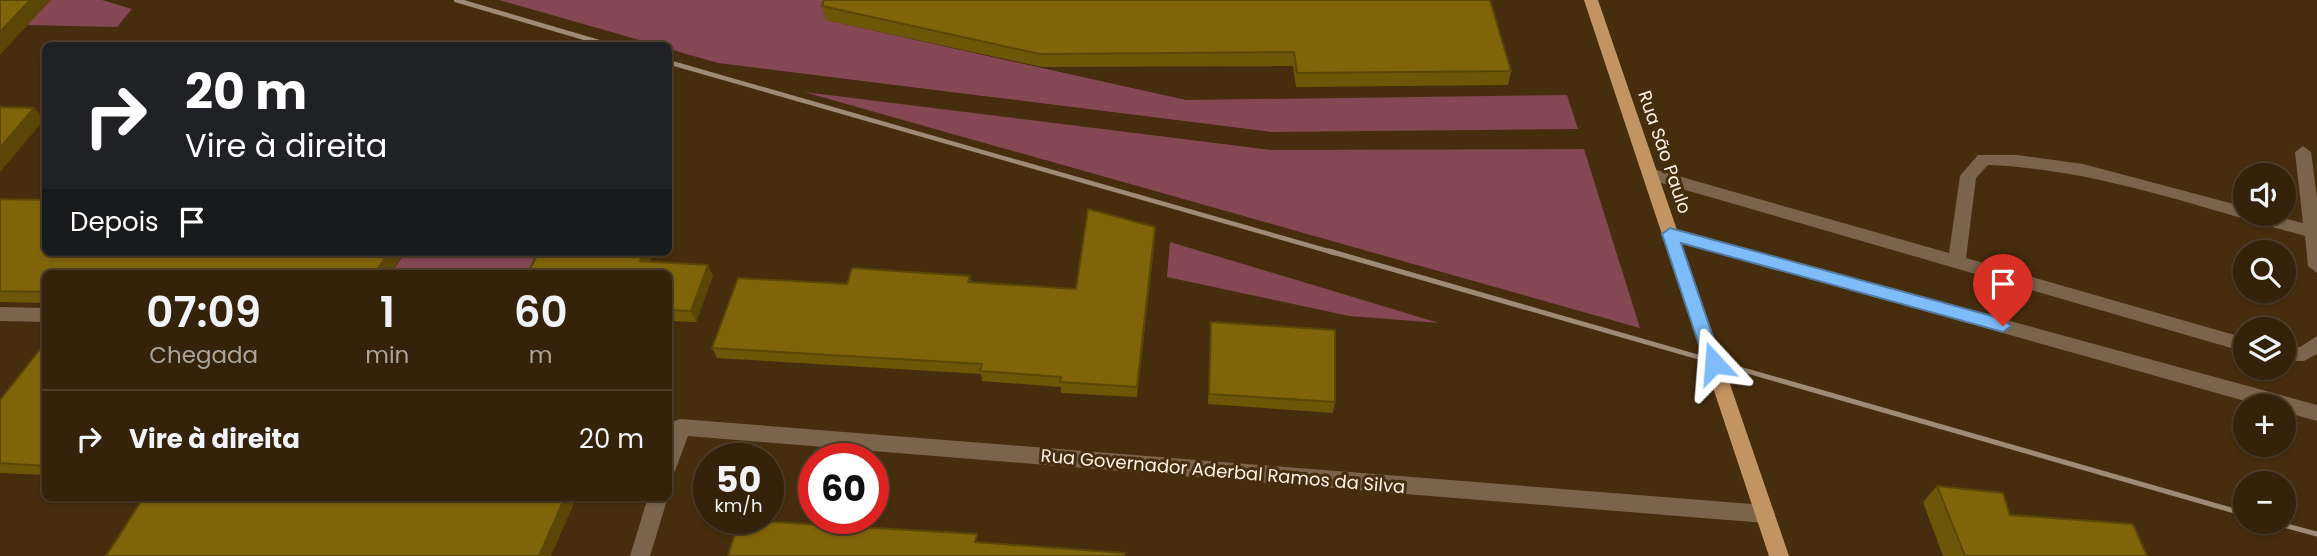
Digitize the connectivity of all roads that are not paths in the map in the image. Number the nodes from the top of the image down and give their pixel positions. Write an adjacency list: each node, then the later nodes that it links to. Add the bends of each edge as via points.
1 (1591, 0): 3 (main road, Rua São Paulo)
2 (2303, 152): 6 (street)
3 (1650, 174): 7 (main road, Rua São Paulo); 8 (street)
4 (2233, 211): 8 (street, via 2026,159 1984,159 1968,176)
5 (2289, 226): 6 (street)
6 (2315, 233): 9 (street)
7 (1670, 234): 15 (street); 18 (main road, Rua São Paulo)
8 (1957, 260): 12 (street)
9 (2317, 266)
10 (0, 314): 11 (street)
11 (42, 315)
12 (2233, 341)
13 (2317, 343): 14 (street, via 2304,354)
14 (2296, 354)
15 (2317, 413)
16 (672, 454): 18 (street, Rua Governador Aderbal Ramos da Silva, via 681,427)
17 (658, 501): 19 (street)
18 (1765, 514): 20 (main road, Rua São Paulo)
19 (640, 556)
20 (1779, 556)

